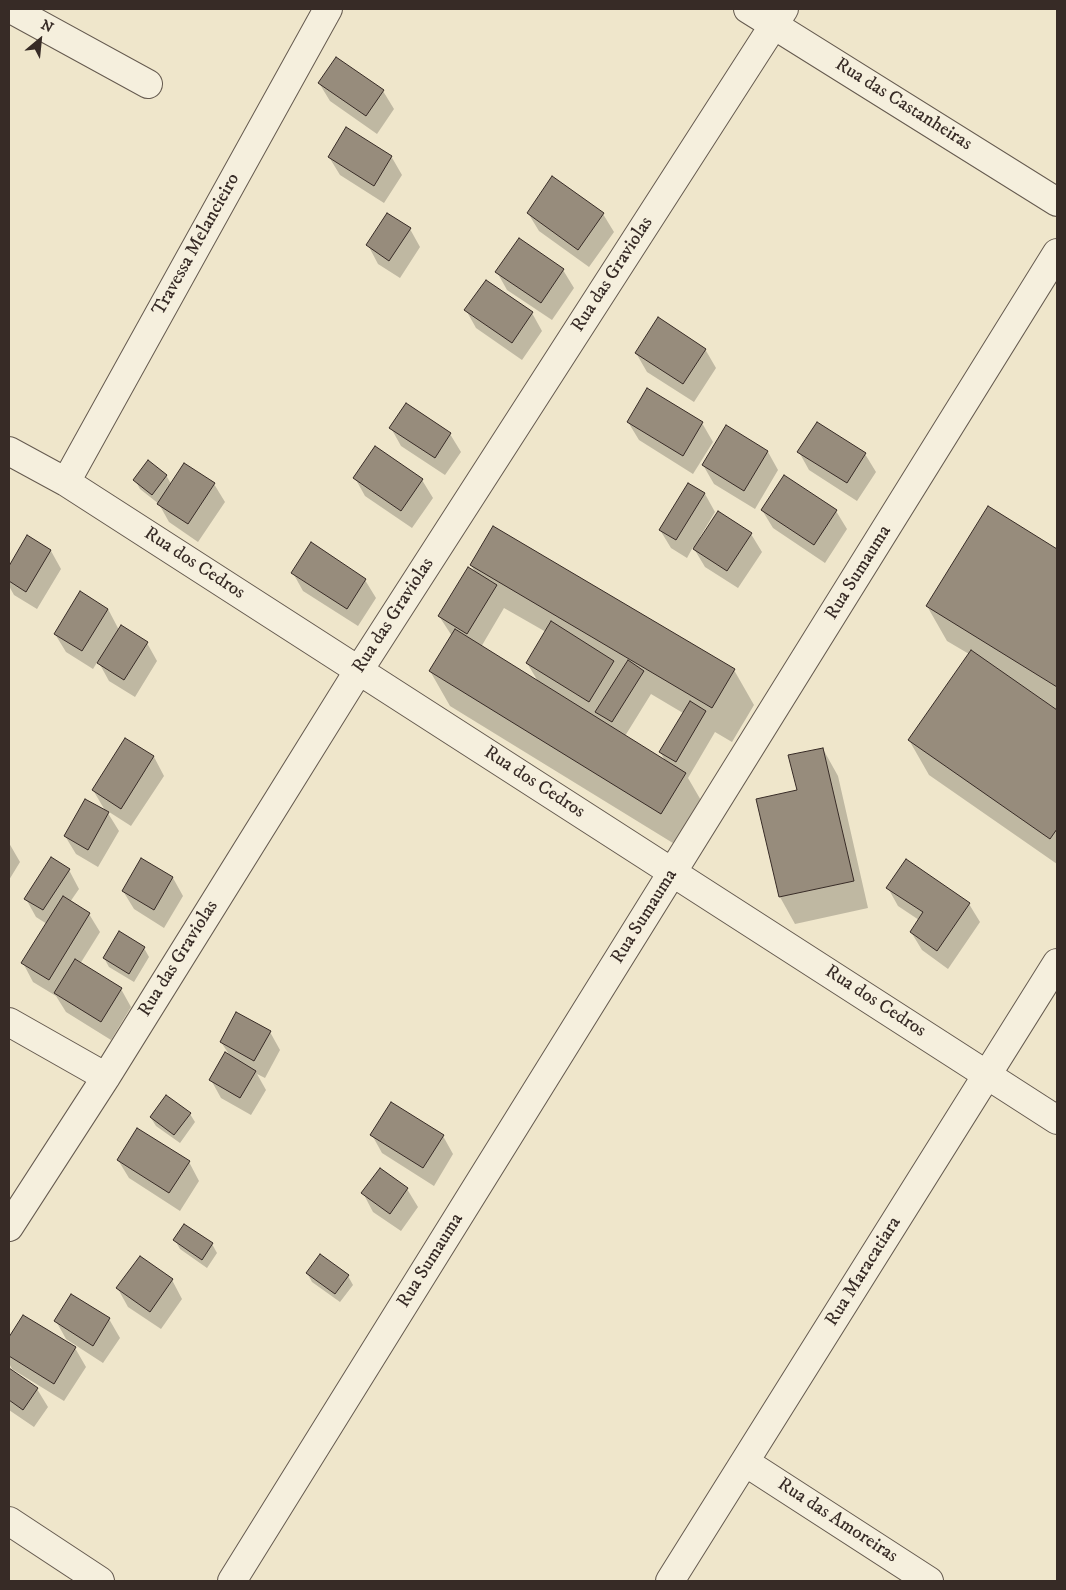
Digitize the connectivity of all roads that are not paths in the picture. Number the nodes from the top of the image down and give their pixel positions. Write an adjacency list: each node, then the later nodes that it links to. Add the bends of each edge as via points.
1 (11, 9): 5 (street)
2 (328, 9): 9 (street, Travessa Melancieiro)
3 (748, 9): 4 (street, Rua das Castanheiras)
4 (779, 17): 6 (street, Rua das Castanheiras); 10 (street, Rua das Graviolas)
5 (148, 84)
6 (1057, 202)
7 (1057, 253): 11 (street, Rua Sumauma)
8 (9, 451): 9 (street, Rua dos Cedros)
9 (66, 482): 10 (street, Rua dos Cedros)
10 (359, 670): 11 (street, Rua dos Cedros); 15 (street, Rua das Graviolas)
11 (673, 872): 14 (street, Rua dos Cedros); 21 (street, Rua Sumauma)
12 (1057, 963): 14 (street, Rua Maracatiara)
13 (9, 1022): 15 (street)
14 (988, 1075): 16 (street, Rua dos Cedros); 18 (street, Rua Maracatiara)
15 (106, 1076): 17 (street, Rua das Graviolas)
16 (1057, 1120)
17 (9, 1227)
18 (745, 1462): 22 (street, Rua Maracatiara); 23 (street, Rua das Amoreiras)
19 (9, 1521): 20 (street)
20 (100, 1581)
21 (232, 1581)
22 (670, 1581)
23 (929, 1581)

